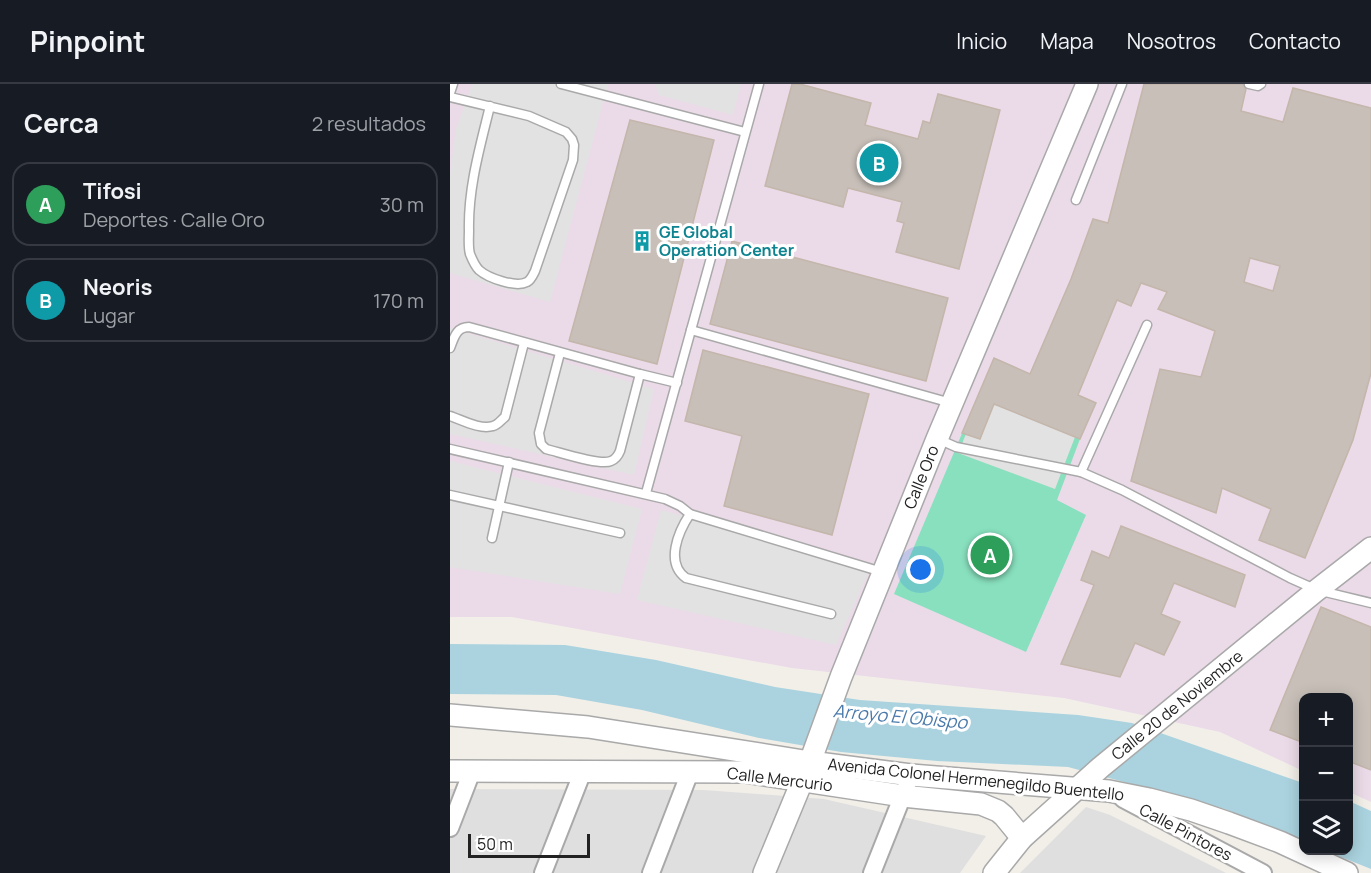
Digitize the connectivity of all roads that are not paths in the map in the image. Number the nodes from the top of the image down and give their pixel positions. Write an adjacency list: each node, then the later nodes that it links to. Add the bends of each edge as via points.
1 (453, 84): 8 (lane)
2 (561, 84): 10 (lane)
3 (759, 84): 10 (lane)
4 (1087, 84): 19 (street, Calle Oro)
5 (1122, 84): 11 (lane)
6 (1249, 84): 7 (lane)
7 (1262, 84)
8 (450, 95): 9 (lane)
9 (490, 106): 9 (lane, via 529,116 566,132 574,145 573,160 535,271 526,283 517,285 480,271 470,252 472,184)
10 (745, 132): 13 (lane)
11 (1076, 200)
12 (1147, 325): 24 (lane)
13 (691, 330): 18 (lane); 19 (lane)
14 (524, 343): 15 (lane, via 465,327 456,333); 16 (lane); 20 (lane, via 505,417 492,426 482,426)
15 (450, 348)
16 (560, 353): 17 (lane); 17 (lane, via 539,433 546,449 603,463 614,460 619,455)
17 (640, 374): 18 (lane)
18 (677, 383): 25 (lane)
19 (952, 403): 21 (street, Calle Oro)
20 (450, 416)
21 (937, 439): 24 (lane, via 956,447); 32 (street, Calle Oro)
22 (450, 449): 23 (lane)
23 (509, 462): 25 (lane); 27 (lane)
24 (1081, 472): 33 (lane)
25 (646, 493): 28 (lane)
26 (450, 495): 27 (lane)
27 (498, 505): 29 (lane); 30 (lane)
28 (690, 514): 32 (lane); 35 (lane, via 678,538 675,558 680,574)
29 (620, 533)
30 (492, 538)
31 (1371, 548): 33 (street, Calle 20 de Noviembre)
32 (882, 572): 38 (street, Calle Oro)
33 (1317, 590): 34 (lane); 44 (street, Calle 20 de Noviembre)
34 (1371, 603)
35 (831, 614)
36 (450, 715): 37 (street, via 588,727)
37 (746, 762): 38 (street, Calle Mercurio); 42 (street, Calle Mercurio)
38 (808, 764): 43 (street, Avenida Colonel Hermenegildo Buentello); 46 (street, Calle Mercurio); 51 (street, Calle Oro)
39 (450, 771): 40 (street, Calle Mercurio)
40 (472, 771): 41 (street, Calle Mercurio); 47 (street)
41 (583, 771): 42 (street, Calle Mercurio); 49 (street)
42 (690, 772): 50 (street)
43 (911, 775): 44 (street, Avenida Colonel Hermenegildo Buentello); 46 (street)
44 (1077, 787): 45 (street, Avenida Colonel Hermenegildo Buentello); 48 (street, Calle 20 de Noviembre)
45 (1108, 791): 54 (street, Calle Pintores); 55 (street, Avenida Colonel Hermenegildo Buentello, via 1170,804 1229,823)
46 (903, 796): 48 (street, Calle Mercurio, via 981,804 998,811); 52 (street)
47 (450, 828)
48 (1022, 838): 53 (street, Calle 20 de Noviembre)
49 (543, 873)
50 (651, 873)
51 (764, 873)
52 (872, 873)
53 (994, 873)
54 (1263, 873)
55 (1347, 873)

